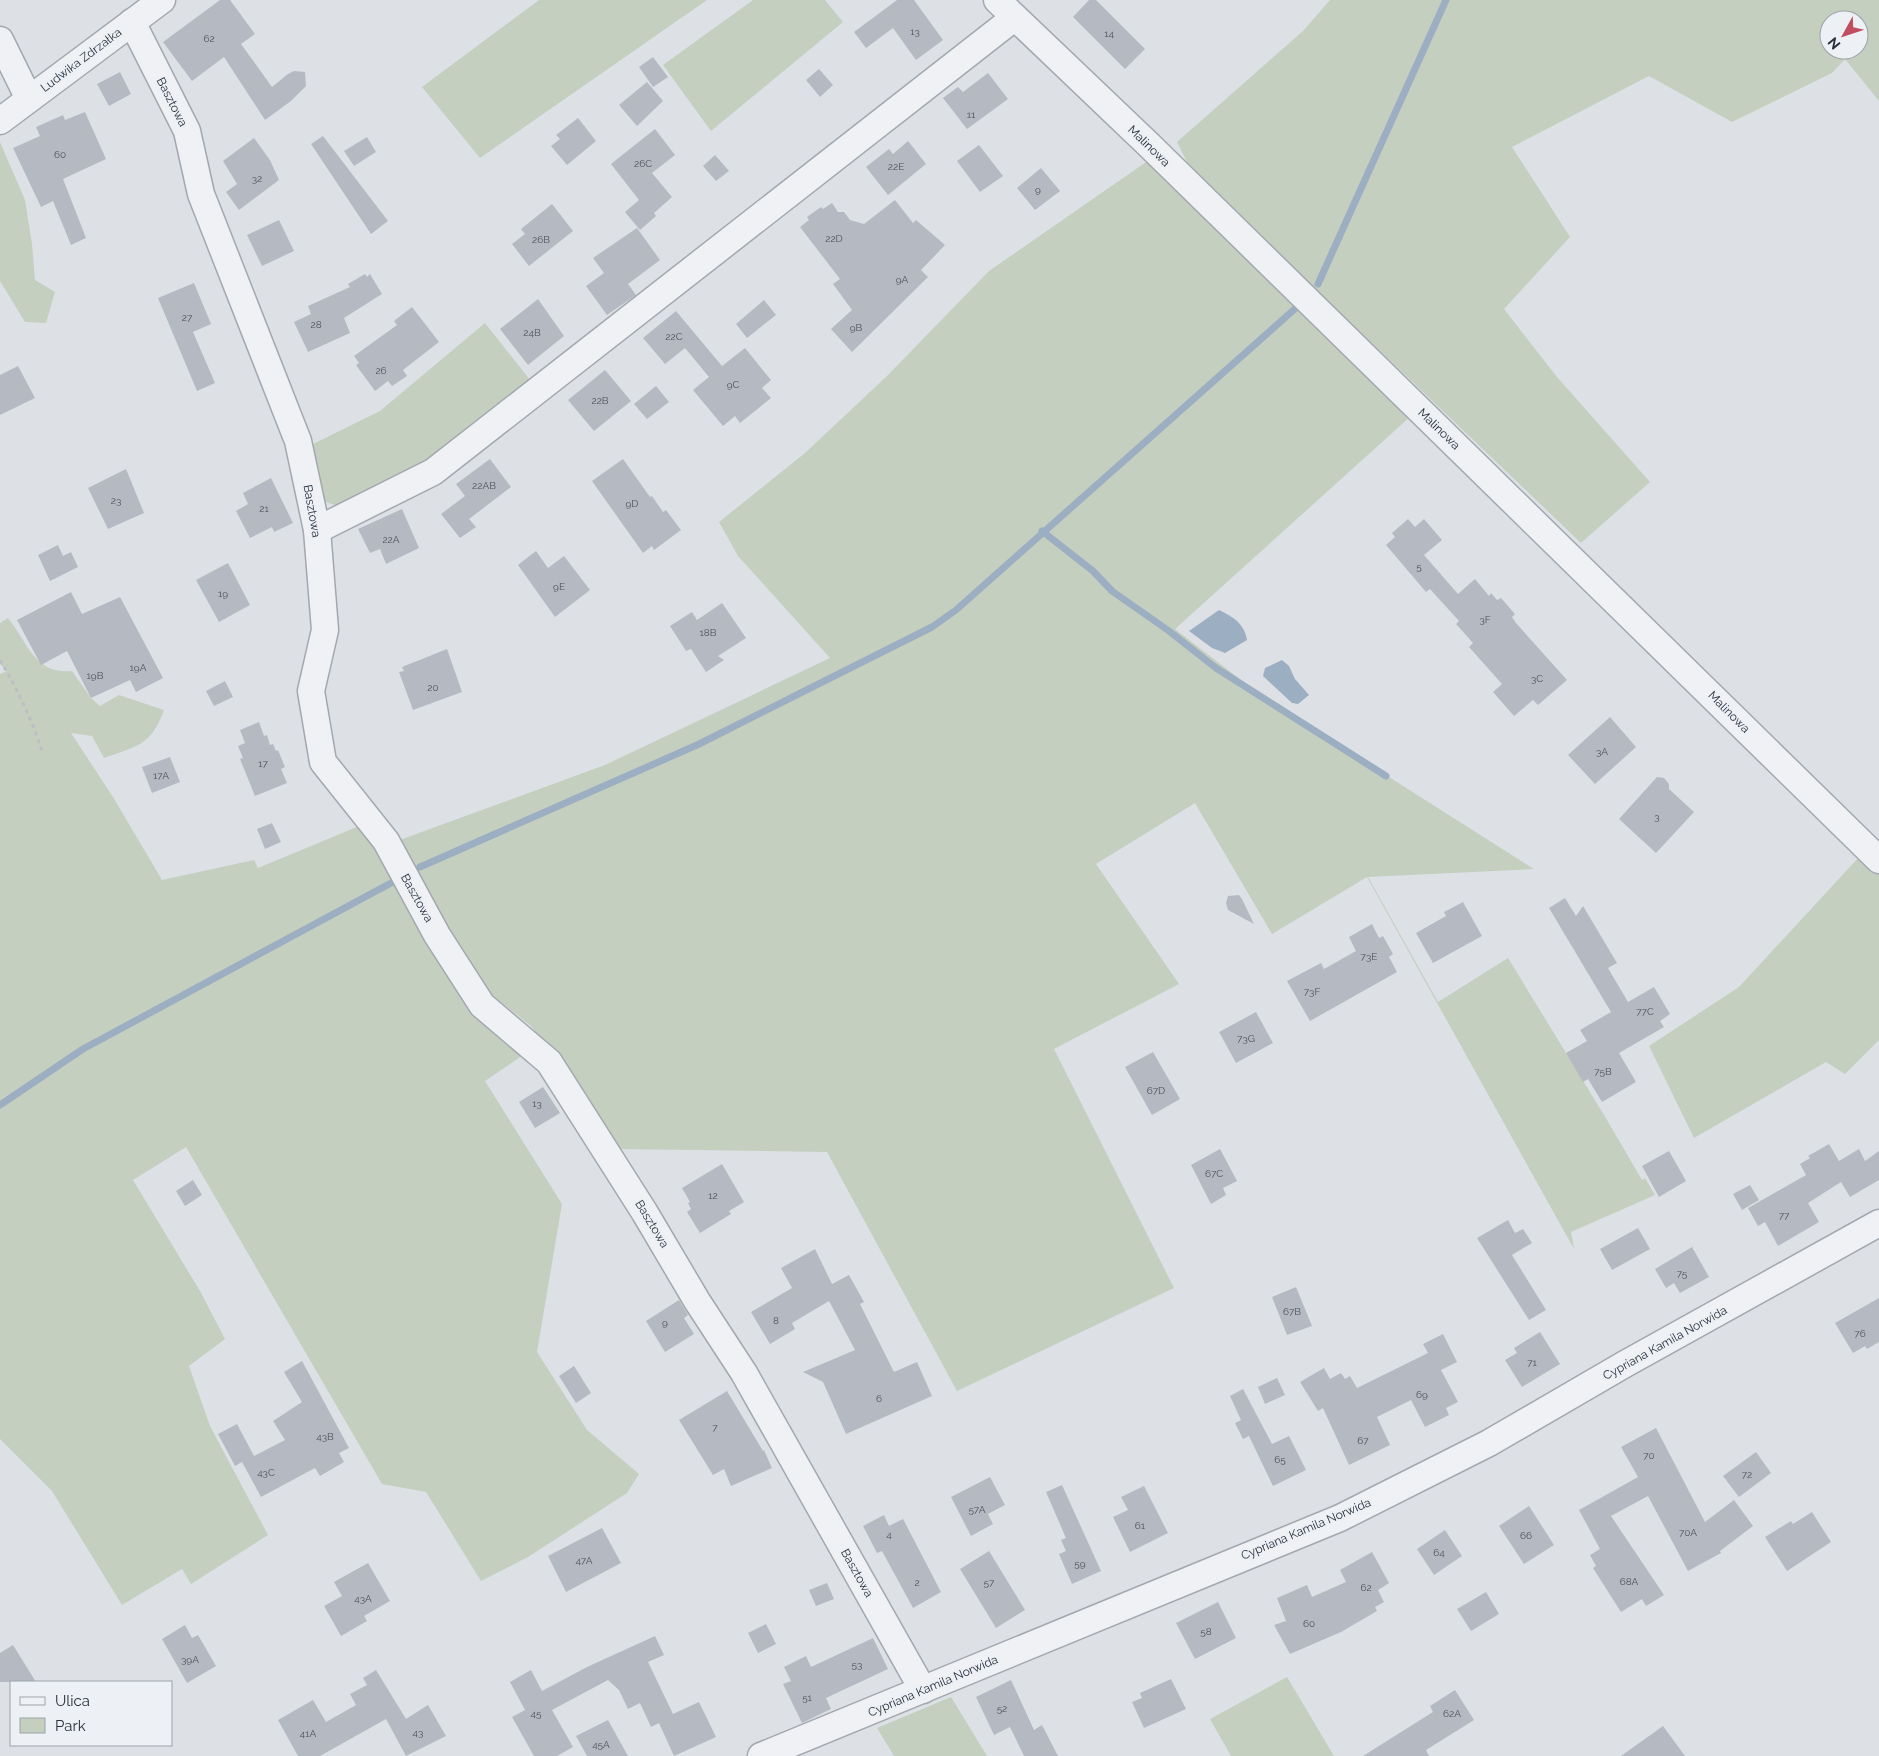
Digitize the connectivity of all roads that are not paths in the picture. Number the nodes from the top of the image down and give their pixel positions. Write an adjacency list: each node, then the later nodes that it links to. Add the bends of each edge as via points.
1 (162, 0): 3 (street, Ludwika Zdrzałka)
2 (1006, 9): 7 (street, via 432,472); 8 (street, Malinowa)
3 (132, 22): 5 (street, Ludwika Zdrzałka); 7 (street, Basztowa, via 187,131 201,194 298,441)
4 (0, 40): 5 (street)
5 (29, 99): 6 (street, Ludwika Zdrzałka)
6 (0, 121)
7 (317, 530): 10 (street, Basztowa, via 324,630 311,691 322,762 386,841 437,935 482,1005 549,1062 744,1373)
8 (1879, 860)
9 (1879, 1223): 10 (street, Cypriana Kamila Norwida, via 1489,1443 1345,1515)
10 (923, 1690): 11 (street, Cypriana Kamila Norwida)
11 (761, 1756)

